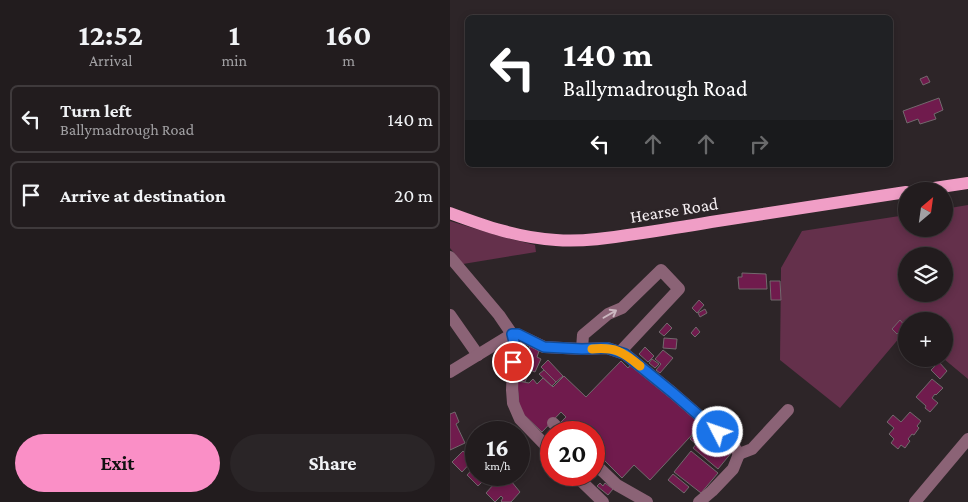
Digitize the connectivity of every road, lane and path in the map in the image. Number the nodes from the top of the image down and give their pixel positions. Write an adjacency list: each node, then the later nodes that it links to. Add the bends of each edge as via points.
1 (968, 183): 2 (main road)
2 (953, 185)
3 (898, 193): 4 (main road, Hearse Road, via 666,230 581,240 523,237)
4 (450, 214)
5 (450, 257): 7 (street)
6 (450, 315): 10 (street)
7 (512, 334): 8 (street, via 544,347); 10 (street); 14 (street, via 513,403 520,419)
8 (582, 349): 9 (street, via 607,348); 9 (street, one-way to 9, via 582,334 608,314 622,308 661,270 679,289)
9 (620, 352): 15 (street, via 673,393 733,445)
10 (478, 355): 11 (street)
11 (450, 372)
12 (788, 410): 15 (street, via 752,450)
13 (968, 438): 21 (street)
14 (540, 440)
15 (739, 454): 20 (street, via 733,469)
16 (605, 474): 19 (street, via 617,485)
17 (586, 486): 18 (street)
18 (603, 502)
19 (646, 502)
20 (699, 502)
21 (915, 502)

